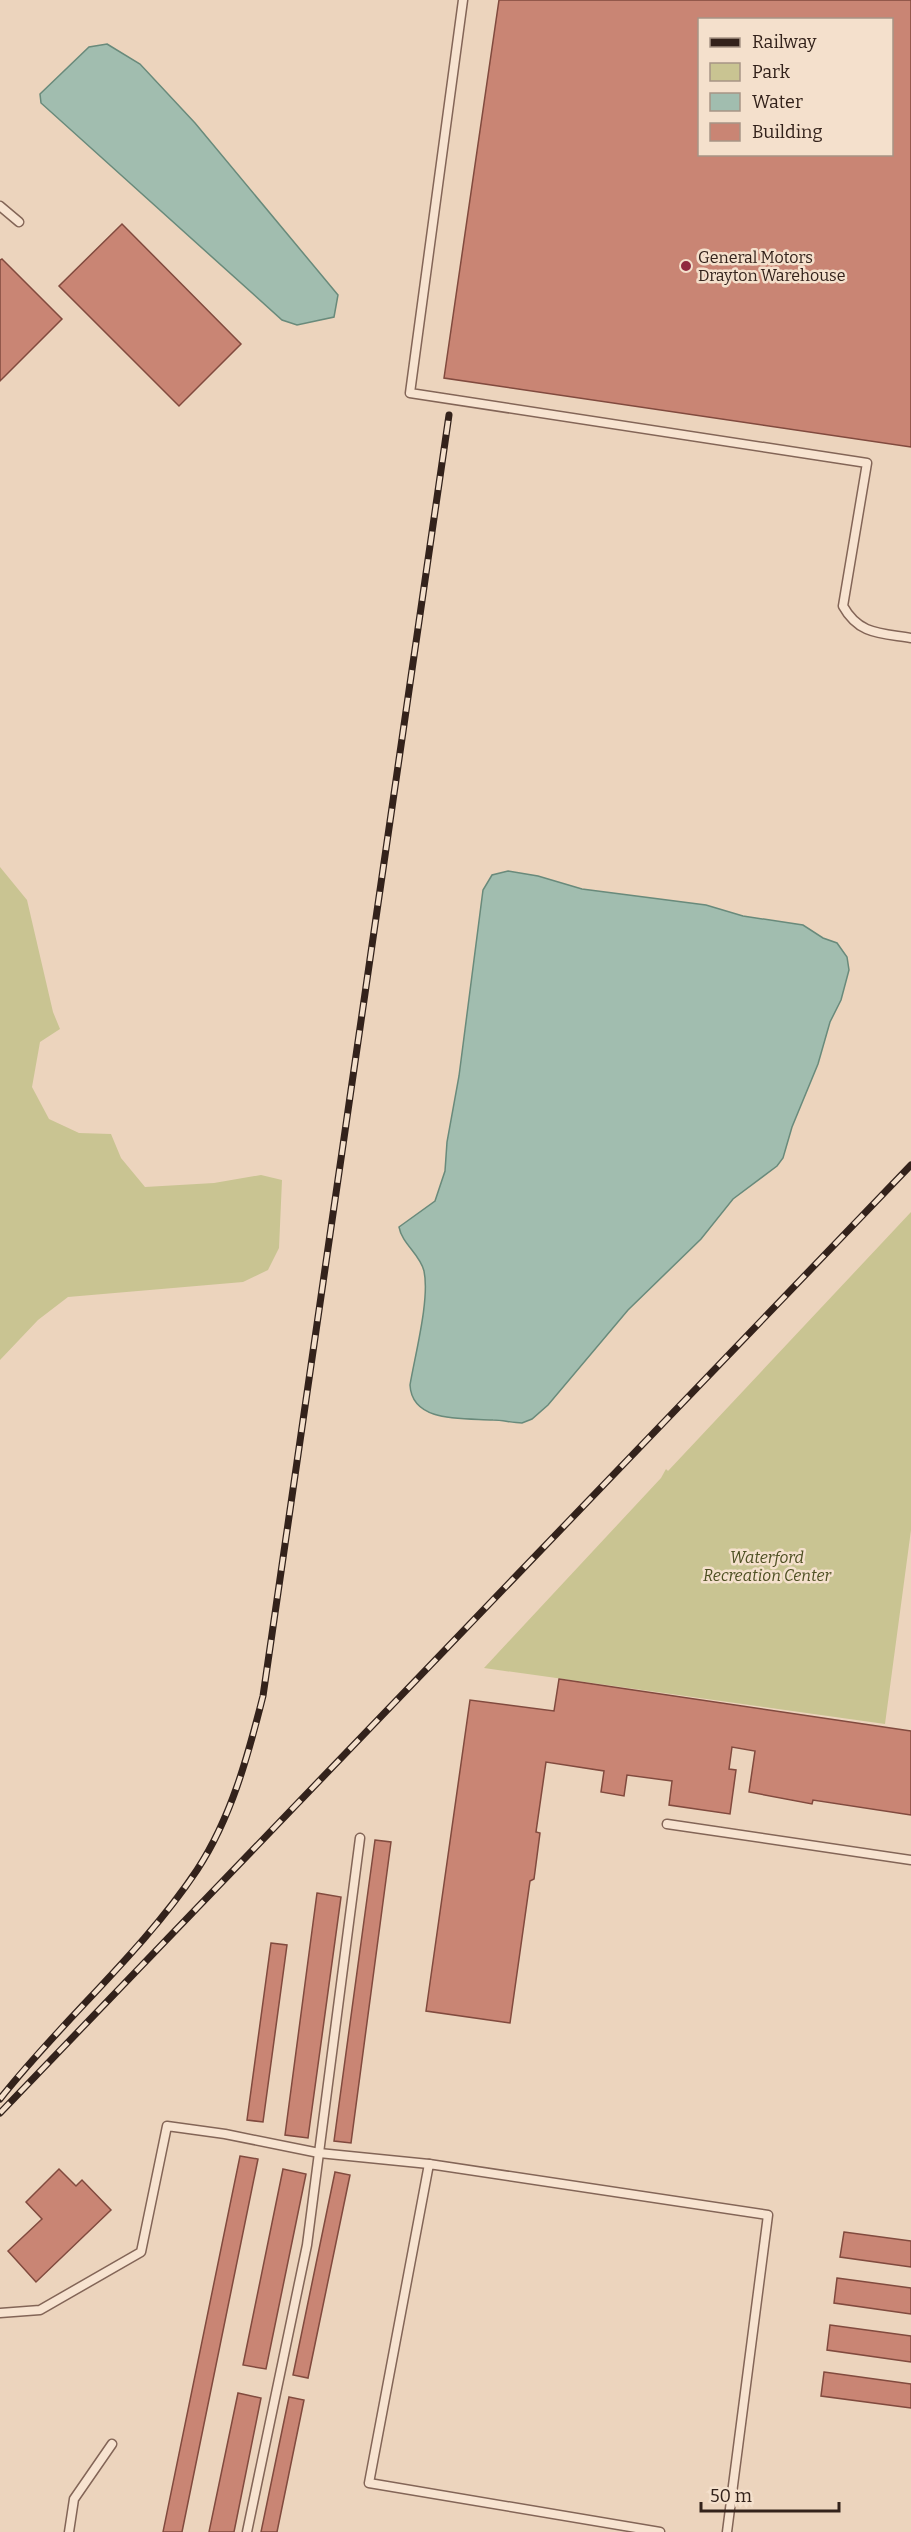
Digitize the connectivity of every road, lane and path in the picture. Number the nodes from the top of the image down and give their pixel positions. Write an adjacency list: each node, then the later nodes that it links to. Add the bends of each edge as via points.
1 (464, 0): 4 (lane, via 410,393 867,463 843,606 851,621 868,630)
2 (0, 206): 3 (lane)
3 (19, 222)
4 (911, 638)
5 (667, 1824): 7 (lane)
6 (360, 1838): 8 (lane)
7 (911, 1860)
8 (319, 2153): 9 (lane); 10 (lane, via 167,2126 141,2252 40,2310); 13 (lane, via 307,2245)
9 (429, 2164): 14 (lane, via 369,2483); 15 (lane, via 768,2215)
10 (0, 2313)
11 (112, 2444): 12 (lane, via 74,2499)
12 (69, 2532)
13 (247, 2532)
14 (660, 2532)
15 (727, 2532)

